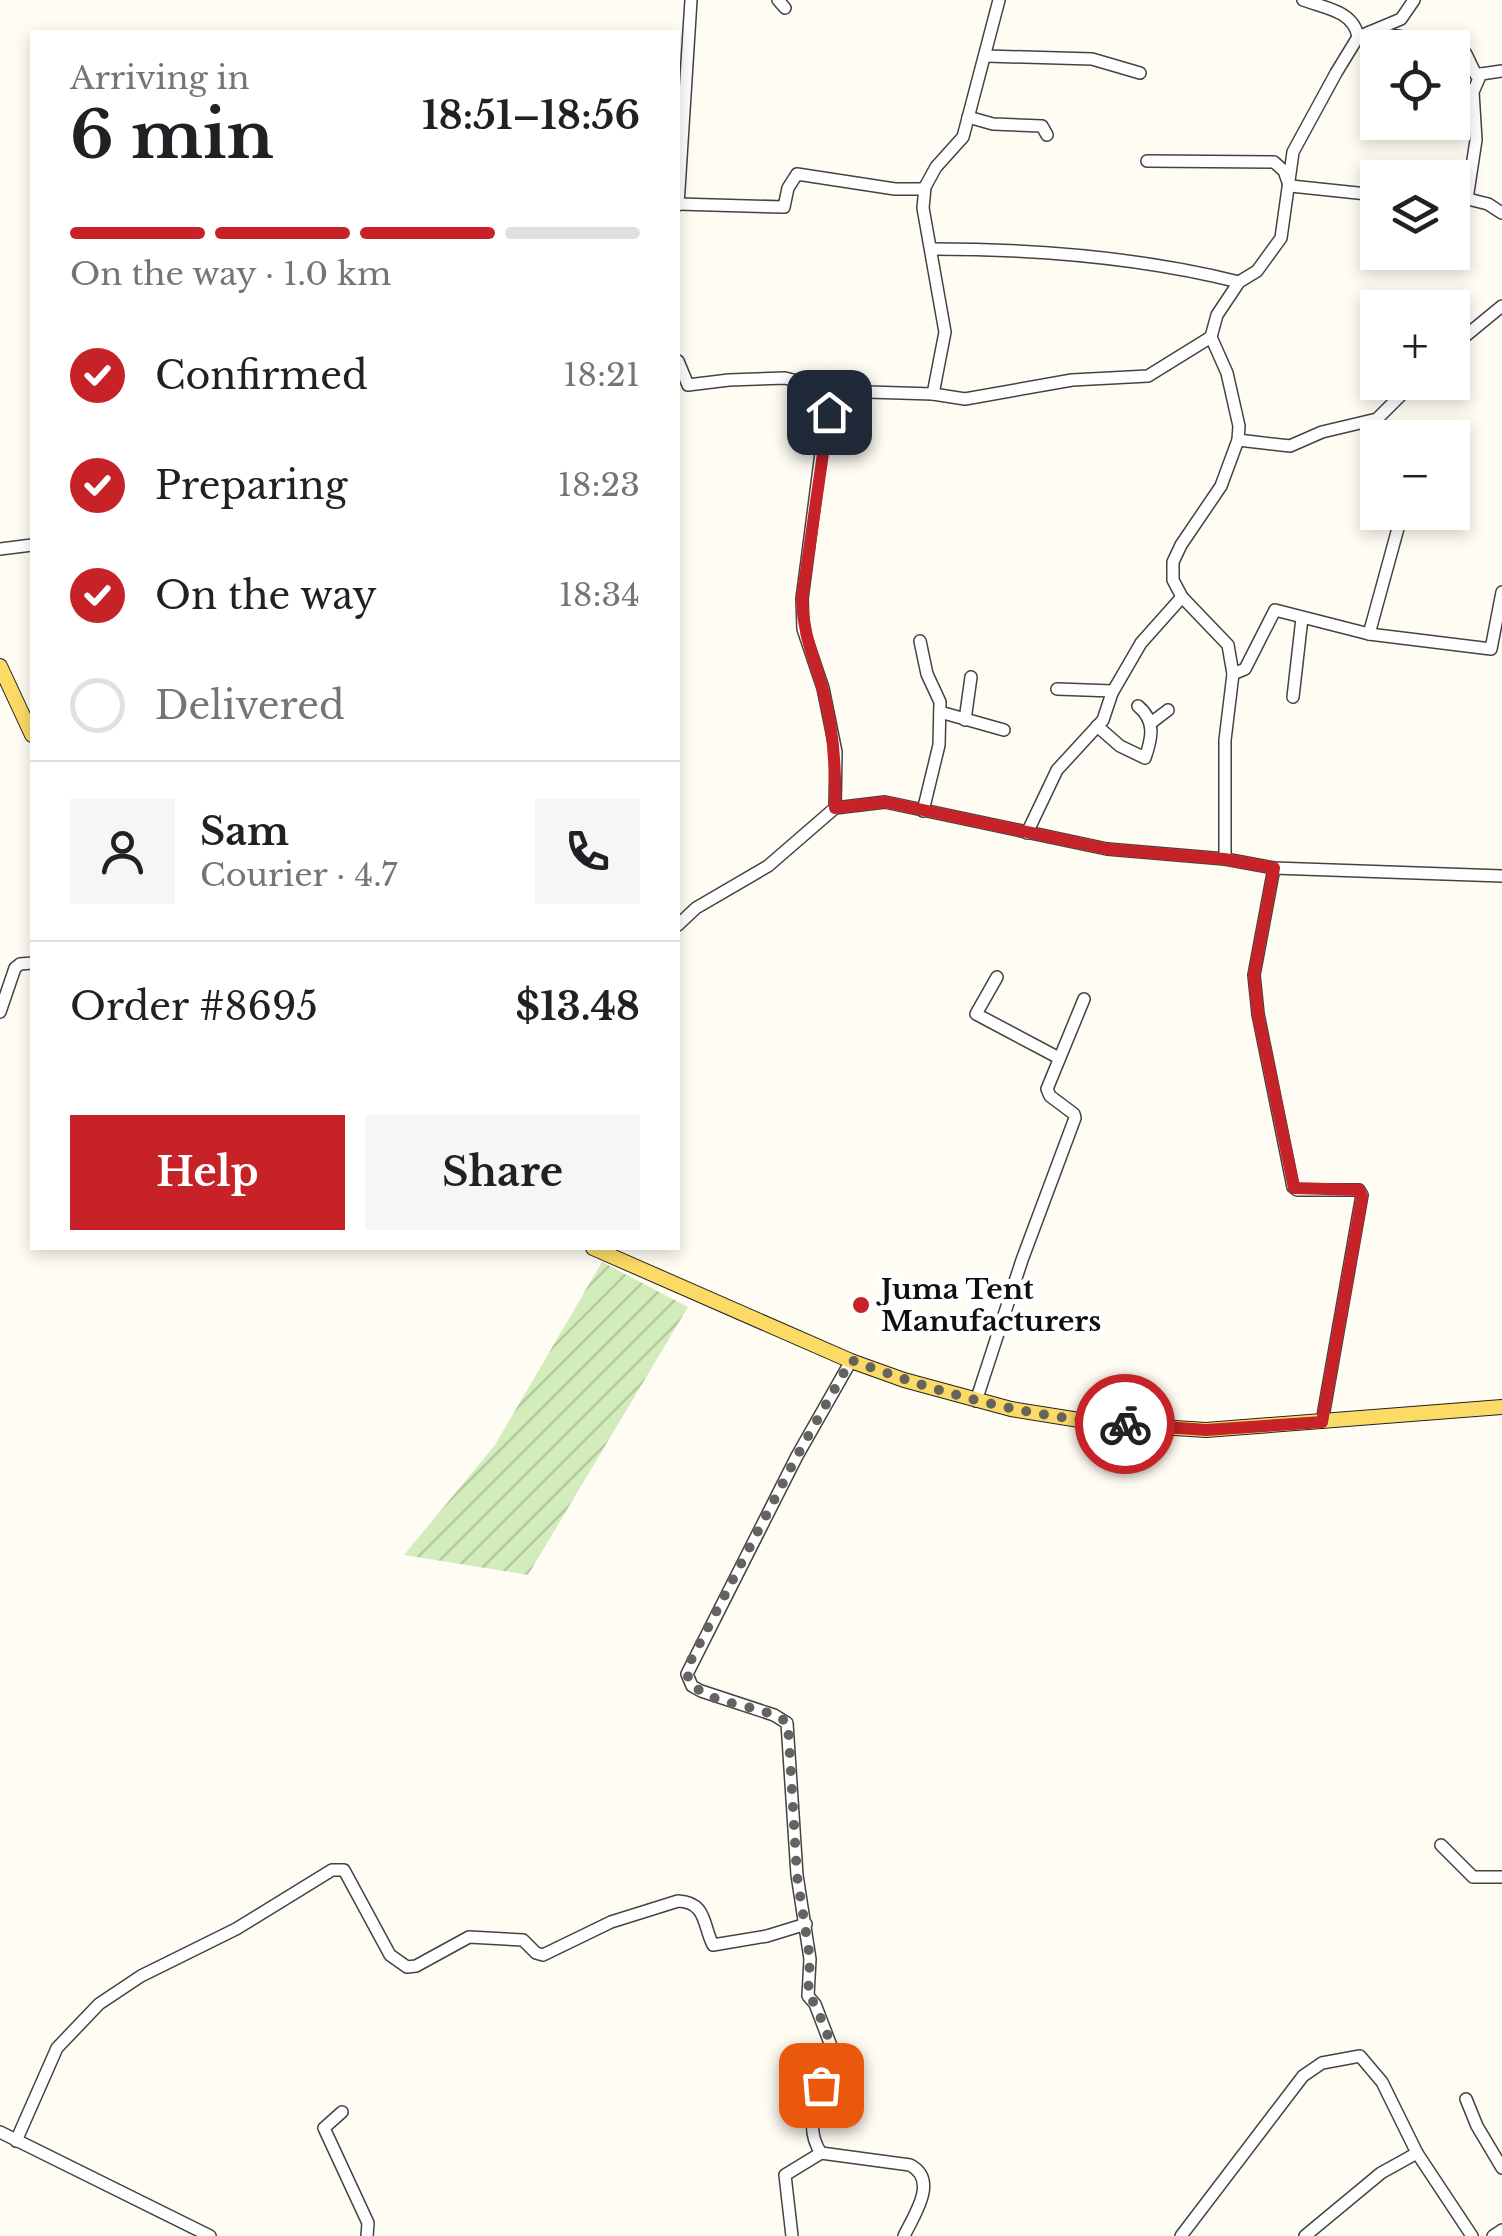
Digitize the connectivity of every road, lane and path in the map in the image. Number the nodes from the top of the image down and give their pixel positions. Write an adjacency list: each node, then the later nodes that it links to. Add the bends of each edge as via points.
1 (690, 0): 15 (street)
2 (999, 0): 8 (street)
3 (1303, 0): 6 (street, via 1347,15)
4 (1414, 0): 5 (street, via 1400,19)
5 (1372, 30)
6 (1360, 31)
7 (1360, 37): 18 (street, via 1299,136)
8 (986, 56): 11 (street, via 1092,59); 13 (street)
9 (1470, 62): 12 (street)
10 (1502, 71): 12 (street)
11 (1140, 73)
12 (1481, 74): 17 (street, via 1474,92)
13 (968, 118): 14 (street, via 1042,126); 19 (street, via 963,137)
14 (1047, 135)
15 (680, 139)
16 (1147, 161): 18 (street, via 1274,162)
17 (1470, 179)
18 (1290, 186): 20 (street); 25 (street, via 1281,238 1258,271)
19 (924, 189): 22 (street, via 797,174 784,207); 24 (street)
20 (1360, 193)
21 (1470, 200): 23 (street)
22 (680, 204)
23 (1502, 213)
24 (932, 249): 25 (street, via 1067,253); 31 (street, via 944,332)
25 (1239, 282): 28 (street)
26 (1502, 306): 27 (street)
27 (1470, 332)
28 (1211, 337): 31 (street, via 1148,376 1072,380 965,399); 33 (street, via 1227,373)
29 (682, 386): 30 (street, via 786,378)
30 (836, 391): 31 (street); 56 (street, via 802,599 803,628 836,752)
31 (933, 394)
32 (1396, 400): 33 (street, via 1377,419 1290,446)
33 (1238, 440): 38 (street, via 1221,486 1173,562)
34 (1398, 530): 40 (street)
35 (30, 546): 36 (street)
36 (0, 549)
37 (1502, 592): 40 (street, via 1491,649)
38 (1182, 597): 43 (street, via 1228,645); 46 (street, via 1141,643)
39 (1302, 618): 40 (street); 43 (street, via 1274,610 1245,669); 47 (street)
40 (1369, 634)
41 (920, 641): 50 (street)
42 (0, 666): 54 (main road)
43 (1233, 674): 59 (street)
44 (972, 677): 51 (street)
45 (1058, 689): 46 (street)
46 (1113, 691): 53 (street)
47 (1294, 697)
48 (1138, 706): 52 (street)
49 (1168, 710): 52 (street)
50 (940, 712): 51 (street); 57 (street)
51 (965, 720): 55 (street)
52 (1151, 722): 53 (street, via 1145,758)
53 (1097, 726): 58 (street, via 1057,770)
54 (30, 730)
55 (1004, 730)
56 (835, 808): 57 (street, via 885,802); 62 (street, via 768,866)
57 (923, 811): 58 (street)
58 (1028, 833): 59 (street, via 1107,849)
59 (1224, 859): 60 (street)
60 (1274, 868): 61 (street); 72 (street, via 1254,975 1294,1188 1359,1190 1362,1197)
61 (1502, 876)
62 (680, 922)
63 (30, 963): 66 (street, via 15,968)
64 (997, 977): 67 (street, via 976,1014)
65 (1084, 999): 67 (street)
66 (0, 1012)
67 (1059, 1058): 70 (street, via 1047,1090 1075,1118)
68 (598, 1250): 69 (main road)
69 (851, 1360): 70 (main road); 75 (street, via 687,1674 701,1691 788,1723)
70 (976, 1402): 72 (main road, via 1098,1422 1206,1430)
71 (1502, 1407): 72 (main road)
72 (1322, 1422)
73 (1440, 1845): 74 (street, via 1474,1877)
74 (1502, 1878)
75 (806, 1924): 79 (street, via 713,1945 704,1914 678,1901 611,1922 543,1955 523,1940 469,1937 407,1967 390,1955 344,1870 332,1870 100,2004 57,2048); 80 (street, via 808,1996 834,2051 812,2128)
76 (1466, 2099): 82 (street)
77 (342, 2112): 85 (street, via 324,2128 368,2222)
78 (0, 2132): 79 (street)
79 (16, 2141): 84 (street)
80 (821, 2154): 86 (street, via 785,2175); 87 (street, via 919,2170 924,2189)
81 (1417, 2154): 88 (street, via 1382,2082 1360,2056 1322,2063 1295,2086); 89 (street, via 1381,2173); 90 (street)
82 (1502, 2168)
83 (1502, 2230): 91 (street)
84 (210, 2236)
85 (367, 2236)
86 (792, 2236)
87 (904, 2236)
88 (1181, 2236)
89 (1305, 2236)
90 (1472, 2236)
91 (1493, 2236)

